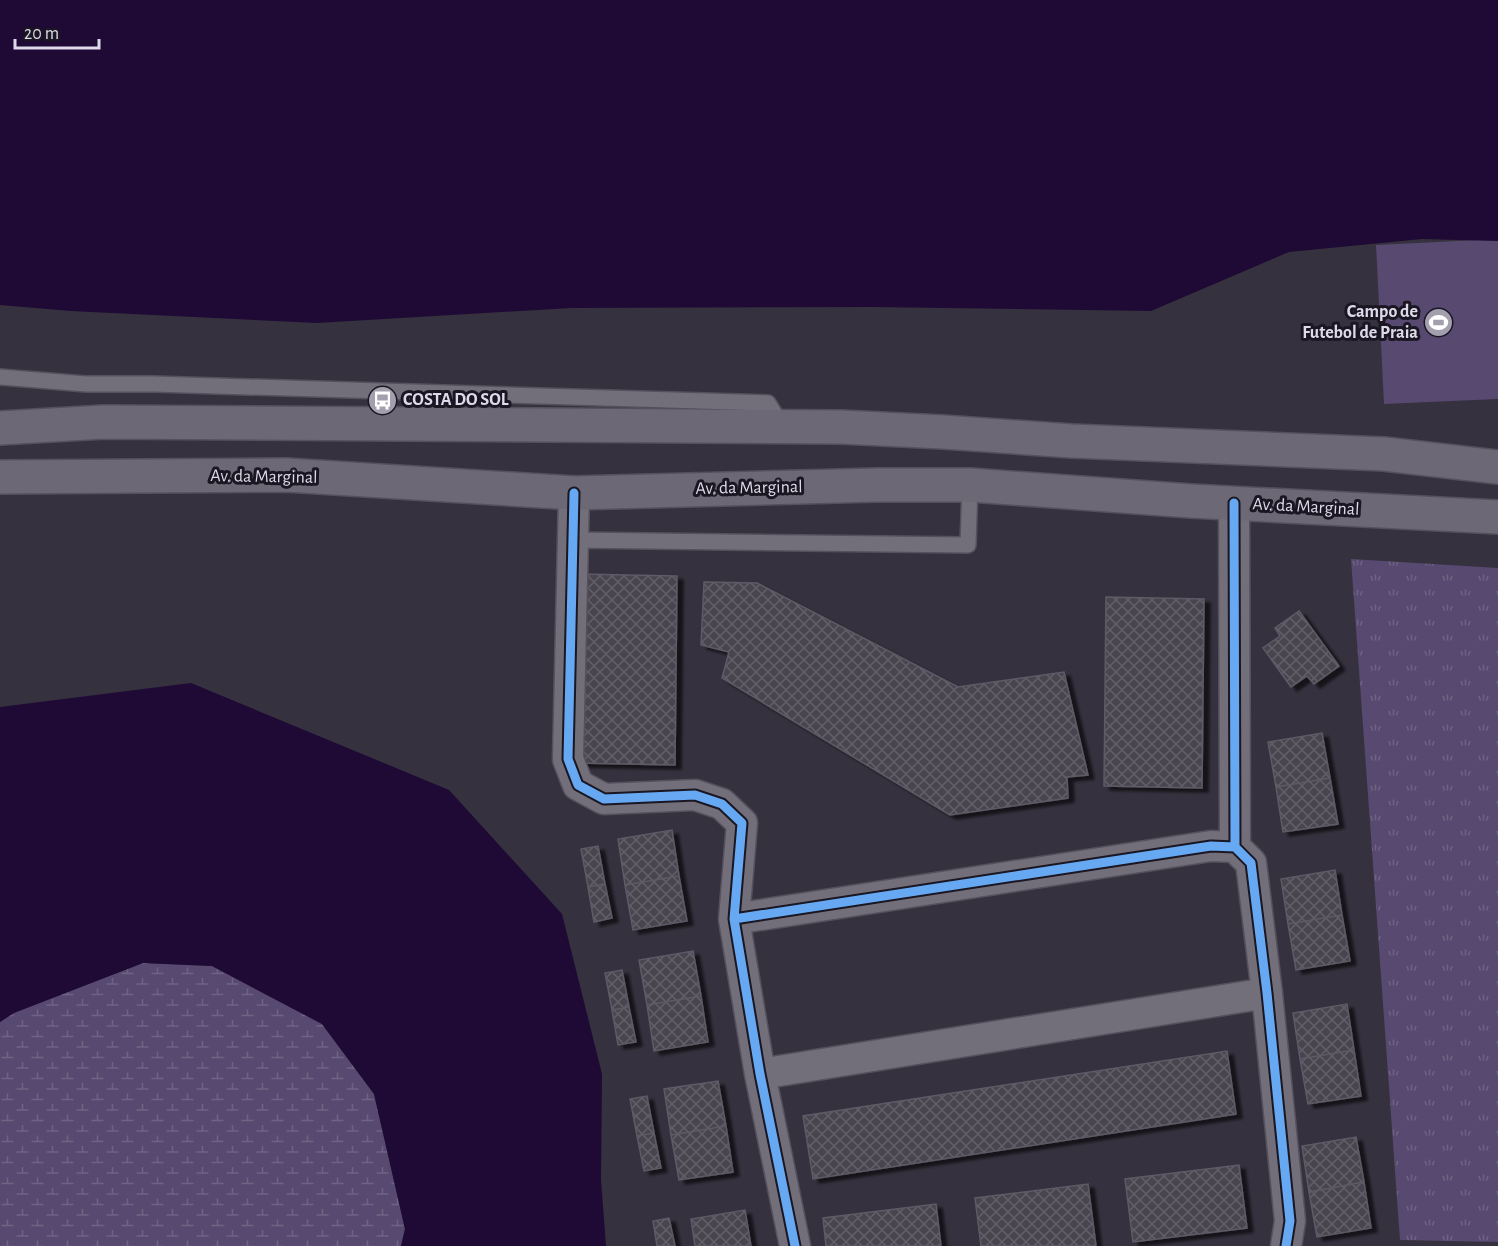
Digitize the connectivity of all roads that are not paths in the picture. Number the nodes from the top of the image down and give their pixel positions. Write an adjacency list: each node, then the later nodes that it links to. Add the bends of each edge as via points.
1 (0, 377): 3 (lane, via 86,384 768,403)
2 (0, 428): 3 (main road, via 104,422)
3 (783, 428): 4 (main road, via 1384,454)
4 (1498, 467)
5 (0, 477): 7 (main road, Av. da Marginal, via 286,475)
6 (970, 485): 7 (main road, Av. da Marginal); 8 (main road, Av. da Marginal); 10 (lane, via 968,545)
7 (574, 493): 10 (street)
8 (1234, 503): 9 (main road, Av. da Marginal); 11 (street)
9 (1498, 517)
10 (573, 540): 12 (street, via 568,759 578,785 604,799 695,795 722,804 742,823)
11 (1235, 847): 12 (street, via 1211,846); 13 (street, via 1251,863)
12 (734, 919): 14 (street)
13 (1267, 993): 14 (street); 16 (street, via 1290,1221)
14 (760, 1074): 15 (street)
15 (795, 1246)
16 (1286, 1246)

